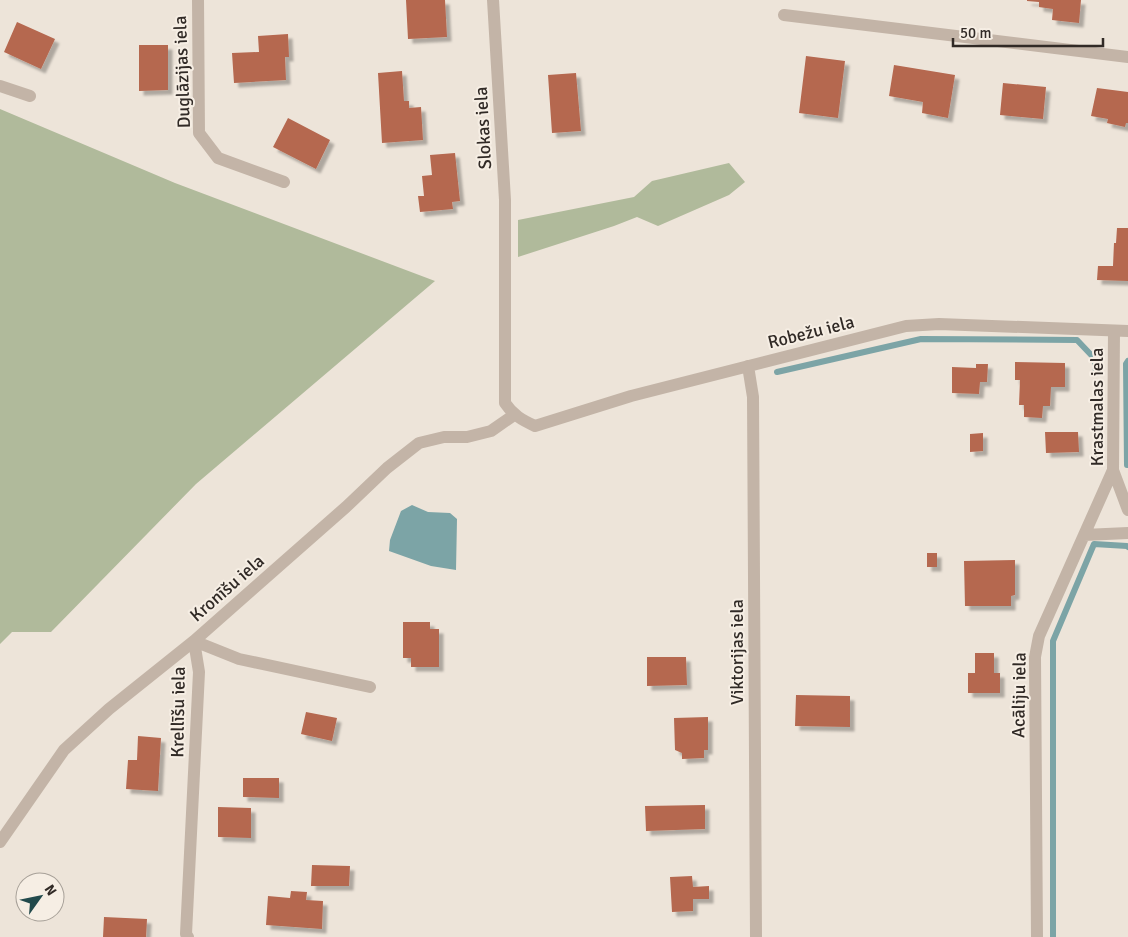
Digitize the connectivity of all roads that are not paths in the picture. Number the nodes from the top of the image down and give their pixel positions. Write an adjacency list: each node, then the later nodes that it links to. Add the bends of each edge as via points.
1 (198, 0): 7 (street, Duglāzijas iela, via 199,133 218,158)
2 (493, 0): 11 (street, Slokas iela, via 505,200 505,404)
3 (784, 15): 4 (street)
4 (1127, 52)
5 (0, 86): 6 (street)
6 (30, 96)
7 (284, 182)
8 (1114, 331): 9 (street, Robežu iela); 10 (street, Robežu iela, via 939,324 906,326); 12 (street, Krastmalas iela)
9 (1128, 331)
10 (748, 366): 11 (street, Robežu iela, via 631,396 535,426); 20 (street, Viktorijas iela, via 753,397)
11 (514, 416): 16 (street, Kronīšu iela, via 491,431 418,443)
12 (1113, 470): 13 (street, Krastmalas iela); 15 (street, Acāliju iela)
13 (1128, 510)
14 (1128, 533): 15 (street)
15 (1084, 535): 21 (street, Acāliju iela, via 1039,636 1035,657)
16 (194, 641): 17 (street, Krellīšu iela, via 239,659); 18 (street, Kronīšu iela, via 109,709 64,750); 19 (street, Krellīšu iela, via 198,672)
17 (370, 687)
18 (0, 842)
19 (188, 937)
20 (756, 937)
21 (1037, 937)

